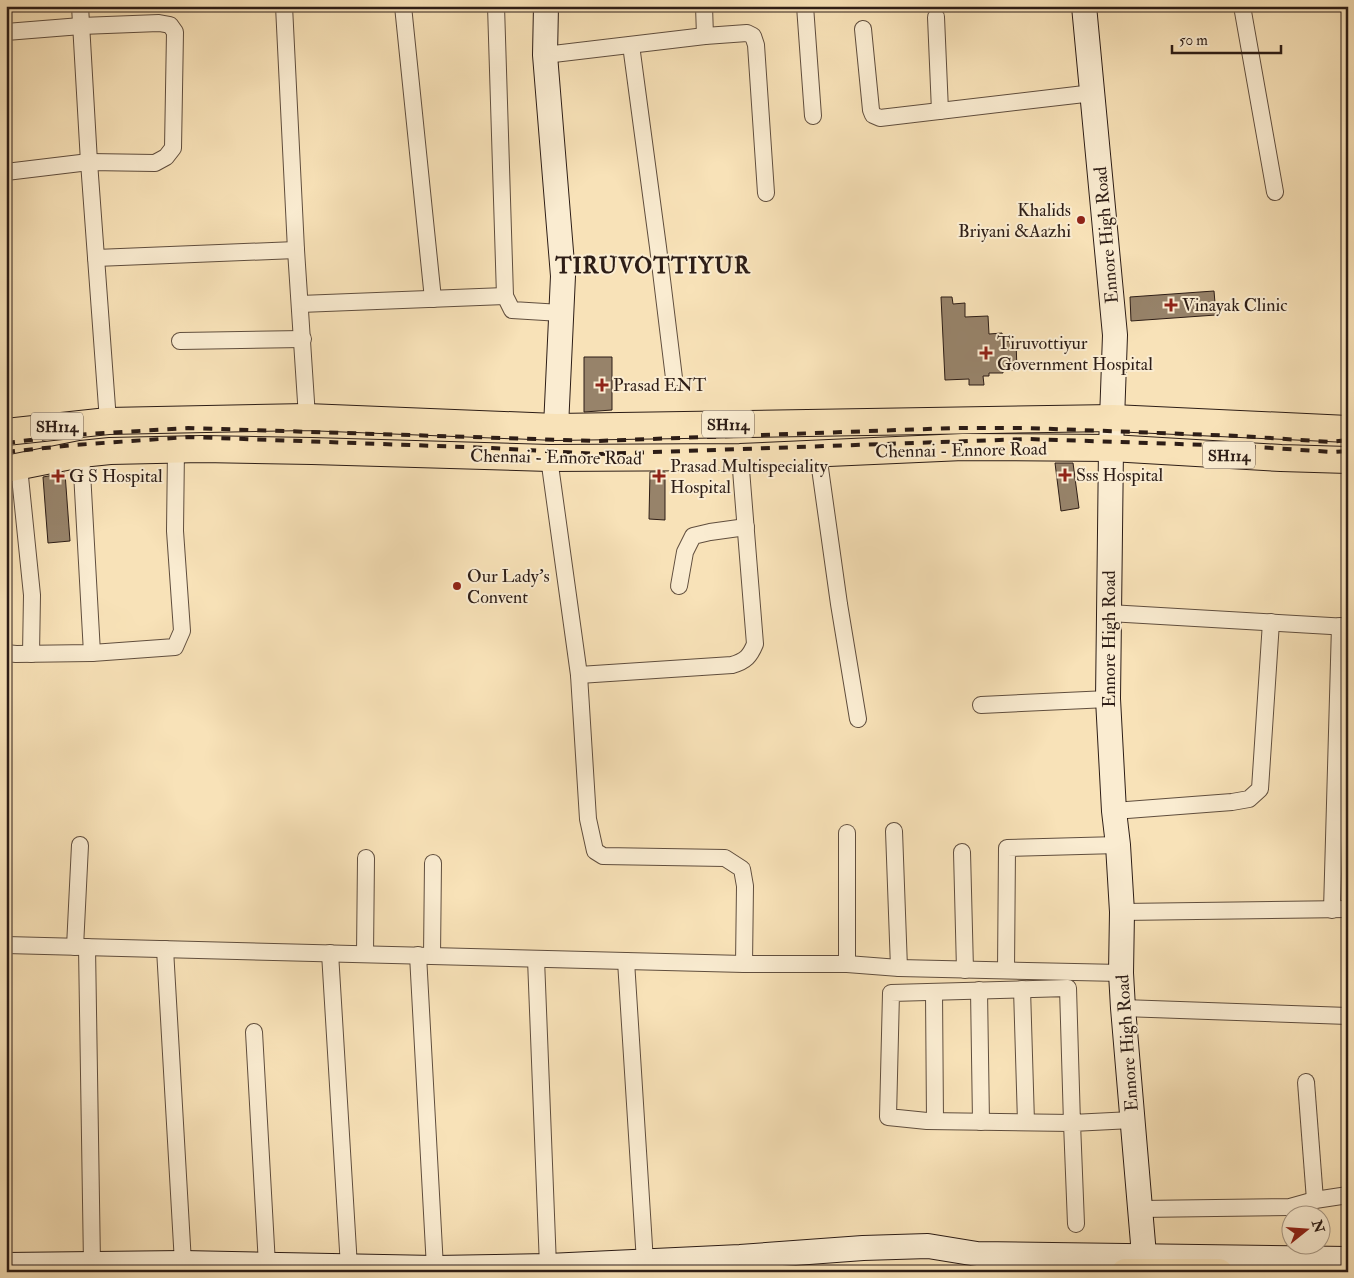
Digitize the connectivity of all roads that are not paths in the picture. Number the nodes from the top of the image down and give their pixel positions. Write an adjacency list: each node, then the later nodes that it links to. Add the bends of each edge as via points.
1 (80, 6): 11 (street)
2 (284, 6): 24 (street)
3 (403, 6): 27 (street)
4 (496, 6): 26 (street)
5 (546, 6): 16 (street)
6 (704, 6): 14 (street)
7 (805, 6): 19 (street)
8 (1084, 6): 17 (street, Ennore High Road)
9 (1242, 6): 22 (street)
10 (936, 17): 18 (street)
11 (81, 26): 13 (street); 20 (street); 20 (street, via 159,23 170,25 175,32 173,148 156,163)
12 (862, 29): 18 (street, via 873,115 880,118)
13 (6, 32)
14 (705, 36): 15 (street); 23 (street, via 747,33 753,36)
15 (631, 45): 16 (street); 32 (street)
16 (545, 55): 29 (street, via 563,276)
17 (1093, 93): 18 (street); 34 (street, Ennore High Road, via 1115,335)
18 (940, 111)
19 (813, 116)
20 (89, 162): 21 (street); 25 (street)
21 (6, 172)
22 (1275, 192)
23 (766, 193)
24 (296, 250): 25 (street); 28 (street)
25 (96, 258): 36 (street)
26 (505, 296): 27 (street); 29 (street, via 512,310)
27 (433, 298): 28 (street)
28 (300, 304): 30 (street)
29 (561, 313): 37 (street)
30 (303, 339): 31 (street); 33 (street)
31 (180, 341)
32 (674, 378)
33 (307, 417): 35 (main road, Chennai - Ennore Road / SH114); 37 (main road, Chennai - Ennore Road / SH114)
34 (1113, 418): 37 (main road, Chennai - Ennore Road / SH114); 38 (main road, Chennai - Ennore Road / SH114); 40 (street, Ennore High Road)
35 (162, 420): 36 (main road, Chennai - Ennore Road / SH114); 41 (main road)
36 (108, 421): 39 (main road, Chennai - Ennore Road / SH114)
37 (556, 427)
38 (1348, 429)
39 (6, 432)
40 (1111, 448): 43 (main road, Chennai - Ennore Road / SH114, via 963,447); 46 (main road, Chennai - Ennore Road / SH114); 50 (street, Ennore High Road)
41 (169, 450): 42 (main road, Chennai - Ennore Road / SH114); 45 (main road, Chennai - Ennore Road / SH114, via 312,450); 54 (street, via 182,631 175,647)
42 (81, 454): 47 (main road, Chennai - Ennore Road / SH114); 54 (street)
43 (818, 454): 44 (main road, Chennai - Ennore Road / SH114); 59 (street)
44 (740, 457): 45 (main road, Chennai - Ennore Road / SH114); 48 (street)
45 (549, 458): 56 (street)
46 (1348, 460)
47 (13, 468): 55 (street, via 32,595)
48 (746, 527): 49 (street, via 693,536 684,552); 56 (street, via 754,644 744,662)
49 (679, 586)
50 (1109, 613): 51 (street); 57 (street, Ennore High Road)
51 (1271, 622): 52 (street); 60 (street, via 1260,789 1249,798 1232,802)
52 (1344, 627): 68 (street)
53 (6, 653): 55 (street)
54 (92, 653): 55 (street)
55 (32, 654)
56 (579, 675): 78 (street, via 588,819 595,851 603,856 726,858 734,862 742,869 745,886)
57 (1108, 700): 58 (street); 60 (street, Ennore High Road)
58 (980, 705)
59 (858, 719)
60 (1114, 810): 64 (street, Ennore High Road)
61 (894, 831): 80 (street)
62 (847, 833): 79 (street)
63 (80, 845): 71 (street)
64 (1118, 845): 69 (street, Ennore High Road); 82 (street, via 1007,848)
65 (962, 852): 81 (street)
66 (366, 858): 74 (street)
67 (433, 863): 75 (street)
68 (1340, 910): 69 (street)
69 (1122, 912): 83 (street, Ennore High Road)
70 (6, 945): 71 (street)
71 (81, 947): 72 (street); 103 (street)
72 (164, 949): 73 (street); 102 (street)
73 (330, 953): 74 (street); 107 (street)
74 (365, 954): 75 (street)
75 (425, 956): 76 (street); 109 (street)
76 (536, 959): 77 (street); 106 (street)
77 (626, 961): 78 (street); 101 (street)
78 (744, 964): 79 (street)
79 (847, 964): 80 (street)
80 (899, 968): 81 (street)
81 (965, 970): 82 (street)
82 (1006, 970): 83 (street)
83 (1121, 974): 87 (street, Ennore High Road)
84 (1022, 989): 85 (street); 94 (street); 95 (street, via 1068,988)
85 (980, 990): 86 (street); 93 (street)
86 (934, 992): 92 (street); 92 (street, via 891,992 888,1117)
87 (1123, 1008): 88 (street); 91 (street, Ennore High Road)
88 (1348, 1016)
89 (254, 1032): 105 (street)
90 (1306, 1082): 97 (street)
91 (1132, 1120): 95 (street); 98 (street, Ennore High Road)
92 (935, 1122): 93 (street)
93 (981, 1122): 94 (street)
94 (1026, 1122): 95 (street)
95 (1072, 1123): 99 (street)
96 (1348, 1195): 97 (street)
97 (1315, 1200): 98 (street, via 1290,1206)
98 (1140, 1209): 108 (street, Ennore High Road)
99 (1076, 1224)
100 (1348, 1259): 108 (street)
101 (645, 1262): 106 (street); 108 (street, via 928,1246 977,1254)
102 (183, 1263): 103 (street); 105 (street)
103 (92, 1264): 104 (street)
104 (6, 1265)
105 (267, 1266): 107 (street)
106 (548, 1266): 109 (street)
107 (349, 1267): 109 (street)
108 (1138, 1267): 110 (main road)
109 (435, 1268)
110 (1219, 1272)

